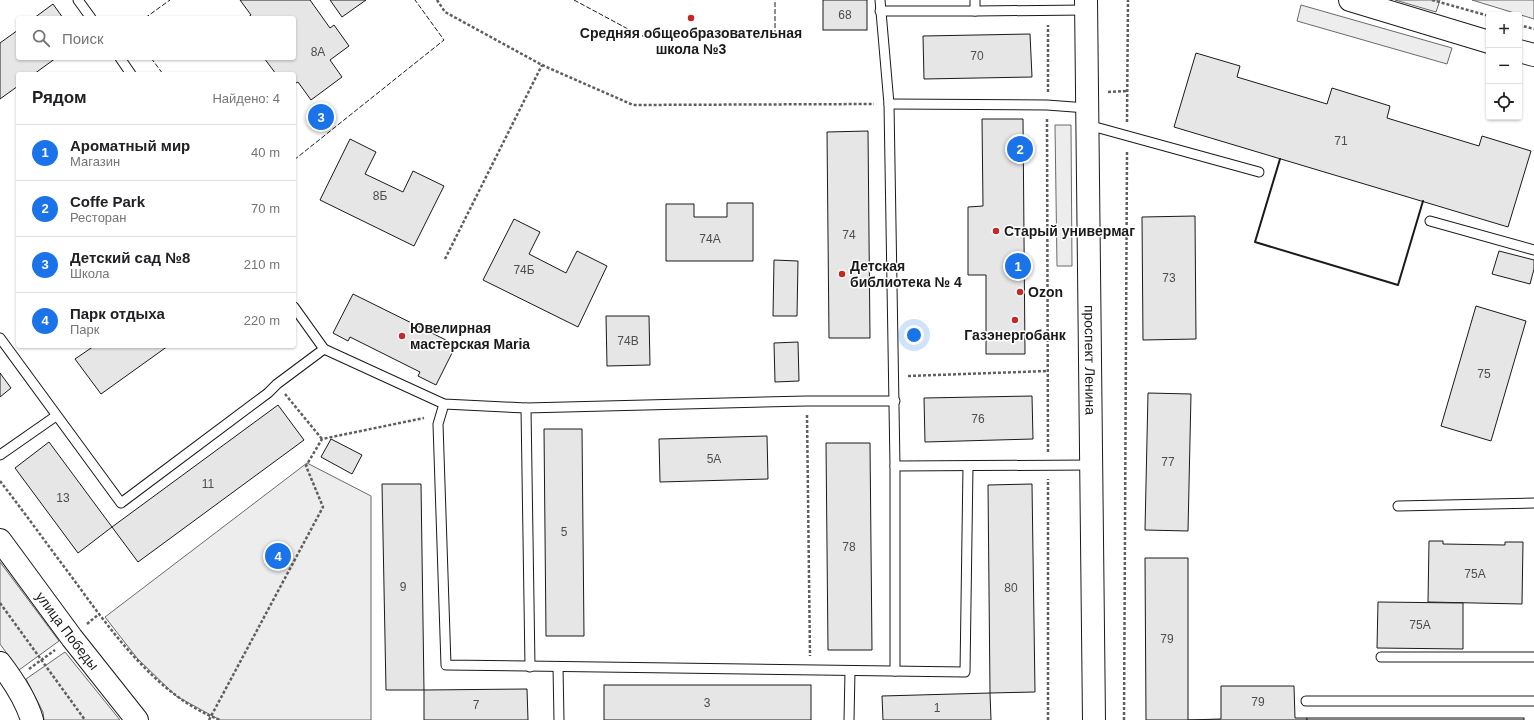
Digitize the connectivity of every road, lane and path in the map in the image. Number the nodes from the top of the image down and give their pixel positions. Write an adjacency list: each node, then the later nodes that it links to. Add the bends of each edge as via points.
1 (78, 0): 14 (lane)
2 (437, 0): 21 (path, via 445,12)
3 (880, 0): 12 (lane)
4 (975, 0): 11 (lane)
5 (1128, 0): 26 (path)
6 (1350, 0): 17 (main road)
7 (1432, 0): 8 (path)
8 (1440, 1): 13 (path)
9 (1086, 5): 10 (lane); 25 (main road, проспект Ленина)
10 (1048, 10): 11 (lane); 24 (path)
11 (975, 11): 12 (lane)
12 (880, 12): 23 (lane)
13 (1486, 15)
14 (90, 16)
15 (1522, 26): 16 (path)
16 (1534, 29)
17 (1486, 41)
18 (1522, 52): 19 (main road)
19 (1534, 55)
20 (121, 60): 22 (lane)
21 (542, 65): 23 (path, via 633,105); 30 (path)
22 (130, 72)
23 (889, 104): 24 (lane); 35 (lane)
24 (1047, 105): 25 (lane); 34 (path)
25 (1088, 116): 26 (lane); 45 (main road, проспект Ленина)
26 (1127, 135): 27 (lane); 77 (path)
27 (1259, 172)
28 (1430, 221): 29 (lane)
29 (1534, 250)
30 (445, 259)
31 (296, 310): 33 (lane)
32 (0, 338): 42 (lane)
33 (324, 349): 36 (lane); 39 (lane)
34 (1048, 371): 35 (path); 48 (path)
35 (894, 377): 38 (lane)
36 (277, 384): 42 (lane, via 121,503); 43 (path)
37 (808, 401): 38 (lane); 40 (lane); 62 (path)
38 (895, 401): 46 (lane)
39 (444, 404): 40 (lane); 41 (lane)
40 (526, 408): 60 (lane)
41 (441, 415): 43 (path); 60 (lane, via 438,424 446,665)
42 (56, 416): 44 (lane)
43 (322, 439): 68 (path, via 306,466 323,507)
44 (0, 455)
45 (1092, 465): 48 (lane); 76 (main road, проспект Ленина)
46 (895, 466): 47 (lane); 64 (lane)
47 (968, 466): 48 (lane); 64 (lane, via 964,672)
48 (1048, 466): 75 (path)
49 (0, 481): 54 (path)
50 (1534, 503): 51 (lane)
51 (1398, 506)
52 (0, 540): 55 (main road, улица Победы)
53 (0, 603): 58 (path)
54 (99, 614): 55 (path); 68 (path, via 139,662 176,696)
55 (72, 638): 58 (path); 71 (main road, улица Победы)
56 (1381, 657): 57 (lane)
57 (1534, 657)
58 (42, 660): 65 (path); 70 (path)
59 (0, 663): 65 (main road)
60 (530, 667): 61 (lane)
61 (558, 667): 62 (lane); 73 (lane)
62 (810, 670): 63 (lane)
63 (850, 671): 64 (lane); 74 (lane)
64 (895, 671)
65 (13, 680): 69 (main road, via 30,711)
66 (1306, 701): 67 (lane)
67 (1534, 701)
68 (210, 718): 72 (path)
69 (32, 720)
70 (85, 720)
71 (137, 720)
72 (220, 720)
73 (559, 720)
74 (849, 720)
75 (1048, 720)
76 (1094, 720)
77 (1124, 720)

